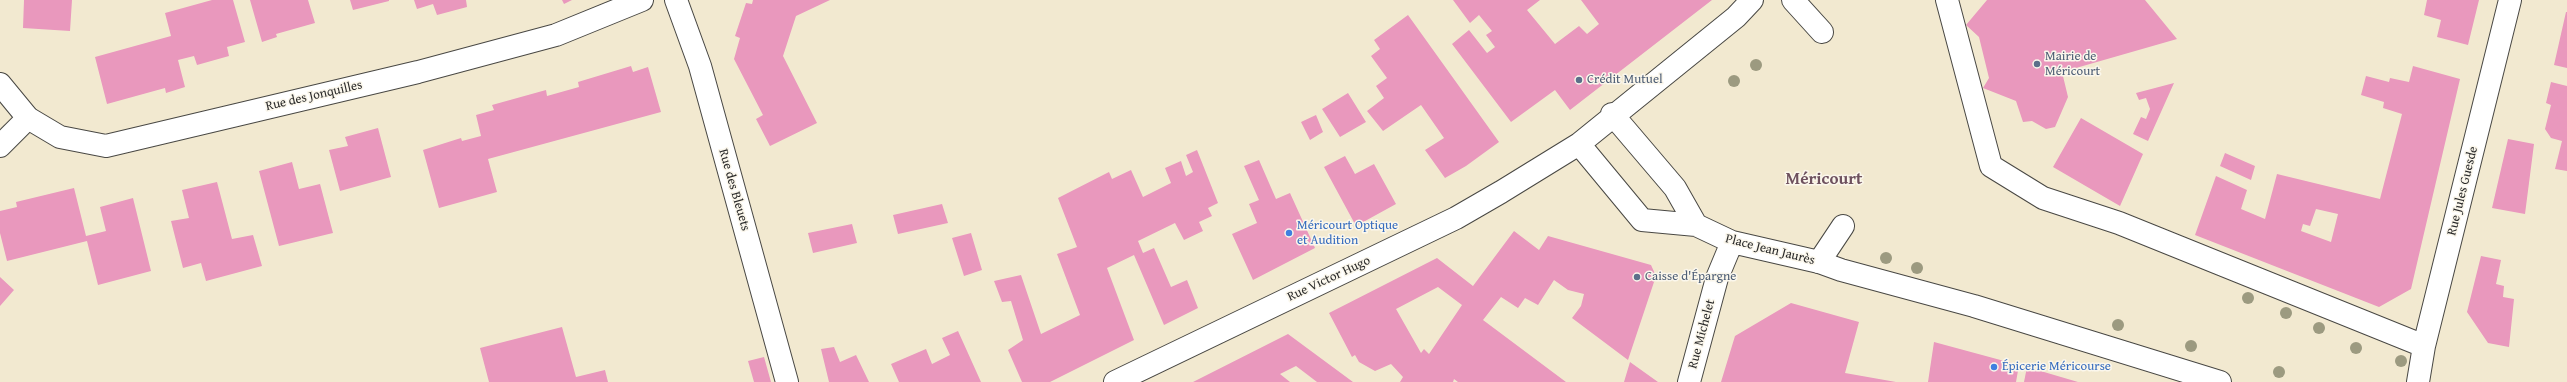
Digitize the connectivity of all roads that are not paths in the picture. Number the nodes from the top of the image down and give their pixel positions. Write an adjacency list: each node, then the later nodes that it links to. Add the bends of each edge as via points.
1 (642, 0): 10 (street, Rue des Jonquilles, via 556,35 418,72 106,146 60,137)
2 (676, 0): 18 (street, Rue des Bleuets, via 700,66)
3 (1752, 0): 9 (street, via 1736,17)
4 (1793, 0): 7 (street)
5 (1947, 0): 17 (street, via 1991,166 2043,198 2119,223)
6 (2510, 0): 17 (street, Rue Jules Guesde)
7 (1822, 32)
8 (0, 84): 10 (street, Rue des Jonquilles)
9 (1612, 114): 11 (street); 13 (street, via 1676,188)
10 (28, 118): 12 (street)
11 (1579, 144): 13 (street, Place Jean Jaurès, via 1642,220); 19 (street, Rue Victor Hugo, via 1456,218)
12 (0, 146)
13 (1696, 225): 15 (street, Place Jean Jaurès)
14 (1843, 226): 16 (street)
15 (1732, 242): 16 (street, Place Jean Jaurès); 20 (street, Rue Michelet, via 1717,278)
16 (1819, 262): 21 (street, Place Jean Jaurès, via 1974,306)
17 (2424, 346): 22 (street, Rue Jules Guesde)
18 (788, 382)
19 (1115, 382)
20 (1689, 382)
21 (2220, 382)
22 (2418, 382)

